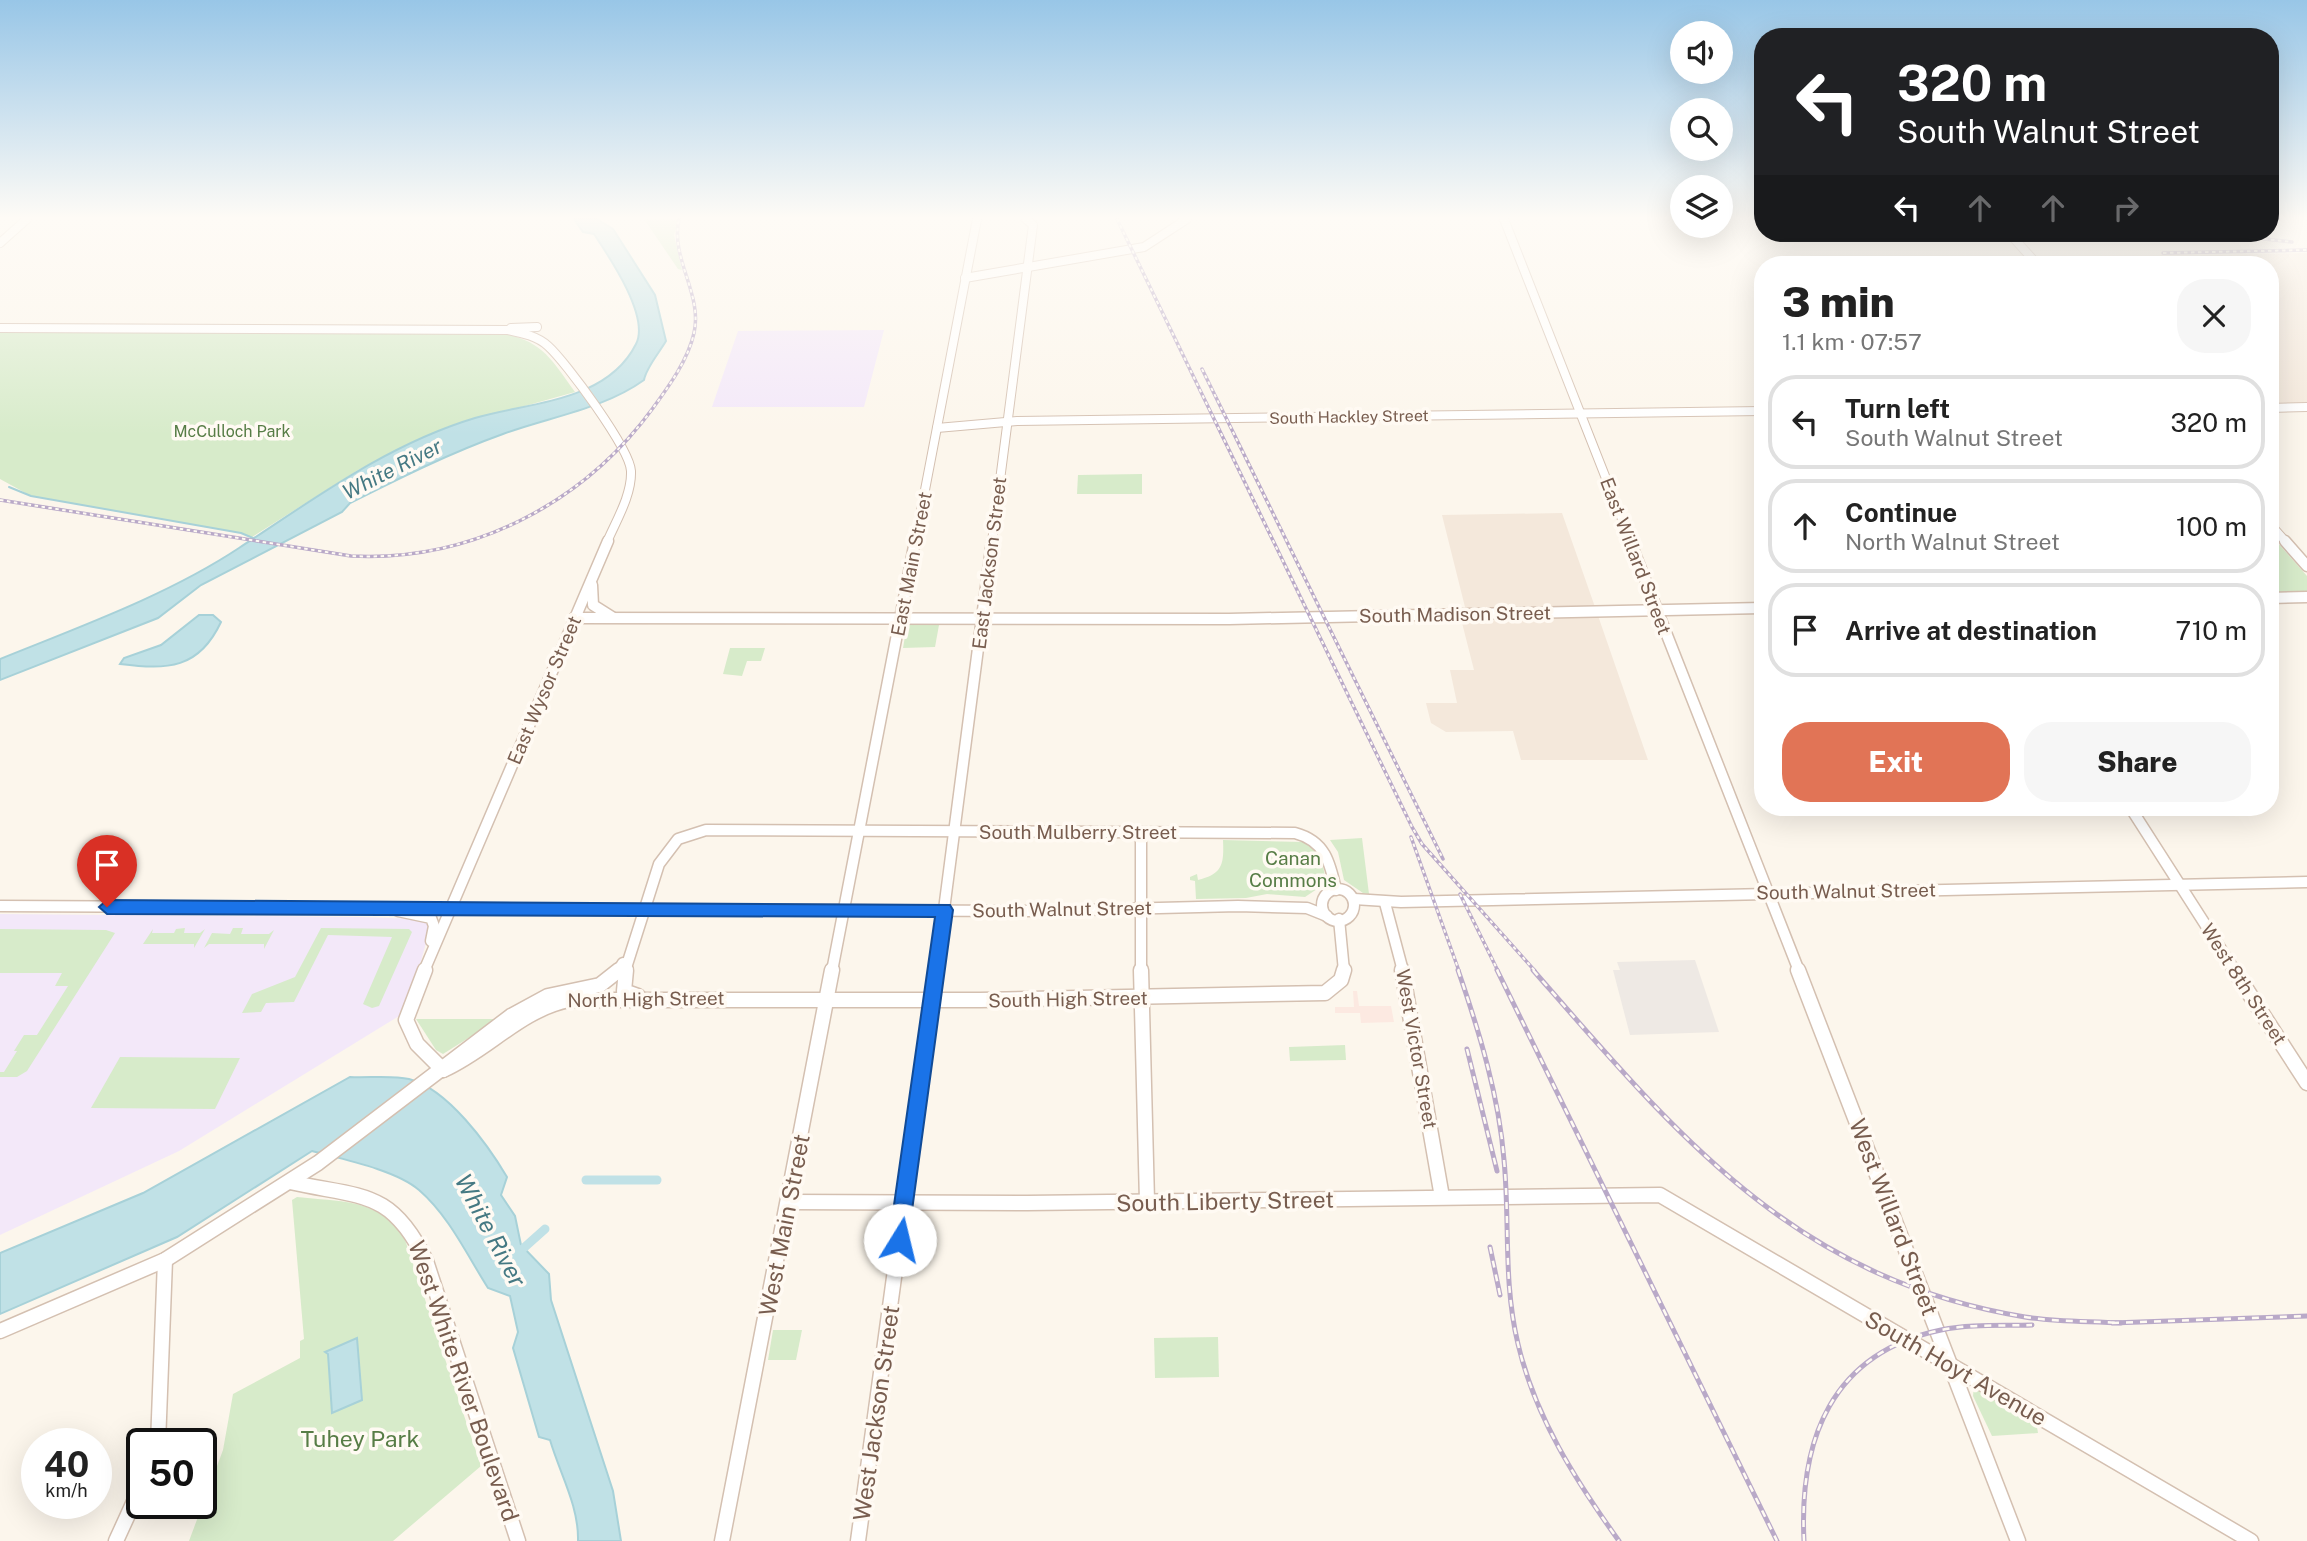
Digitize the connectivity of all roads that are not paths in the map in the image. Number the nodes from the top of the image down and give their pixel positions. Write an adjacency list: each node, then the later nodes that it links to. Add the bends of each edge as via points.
1 (963, 291): 12 (main road, East Main Street)
2 (1023, 291): 11 (main road, East Jackson Street)
3 (1532, 291): 10 (main road, East Willard Street)
4 (537, 327): 6 (main road)
5 (0, 328): 6 (main road)
6 (505, 329): 15 (main road, East Wysor Street, via 545,344 624,447 631,470 628,491)
7 (2307, 407): 8 (main road)
8 (2279, 408)
9 (1754, 411): 10 (main road, South Hackley Street)
10 (1581, 414): 11 (main road, South Hackley Street); 19 (main road, East Willard Street)
11 (1007, 422): 12 (main road, South Hackley Street); 23 (main road, East Jackson Street)
12 (937, 428): 22 (main road, East Main Street)
13 (2279, 534): 14 (main road)
14 (2307, 566)
15 (593, 572): 20 (main road, East Wysor Street); 21 (main road, via 593,605)
16 (2307, 597): 17 (main road)
17 (2279, 598)
18 (1754, 608): 19 (main road, South Madison Street)
19 (1657, 611): 23 (main road, South Madison Street); 31 (main road, East Willard Street)
20 (574, 618): 21 (main road, South Madison Street); 37 (main road, East Wysor Street)
21 (616, 618): 22 (main road, South Madison Street)
22 (900, 618): 23 (main road, South Madison Street); 25 (main road, East Main Street)
23 (982, 619): 26 (main road, East Jackson Street)
24 (2136, 816): 29 (main road, West 8th Street)
25 (861, 831): 26 (main road, South Mulberry Street); 38 (main road, South Mulberry Street, via 706,830 678,839 659,864); 39 (main road, East Main Street)
26 (954, 832): 27 (main road, South Mulberry Street); 41 (main road, East Jackson Street)
27 (1141, 832): 30 (main road, South Mulberry Street, via 1308,836 1324,849); 40 (main road)
28 (2307, 882): 29 (main road, South Walnut Street)
29 (2180, 885): 31 (main road, South Walnut Street); 50 (main road, West 8th Street)
30 (1330, 891): 33 (main road, via 1346,892); 35 (main road, South Walnut Street, via 1306,901); 42 (main road, via 1320,904)
31 (1768, 893): 32 (main road, South Walnut Street); 59 (main road, West Willard Street)
32 (1385, 903): 33 (main road, South Walnut Street); 53 (main road, West Victor Street, via 1406,980)
33 (1354, 904): 42 (main road, via 1351,916)
34 (0, 906): 36 (main road)
35 (1238, 906): 40 (main road, South Walnut Street); 42 (main road, South Walnut Street, via 1307,908)
36 (388, 908): 37 (main road, South Walnut Street); 44 (main road, via 432,920)
37 (450, 908): 38 (main road, South Walnut Street); 44 (main road, East Wysor Street)
38 (645, 908): 39 (main road, South Walnut Street); 43 (main road)
39 (845, 909): 41 (main road, South Walnut Street); 47 (main road, West Main Street)
40 (1140, 909): 41 (main road, South Walnut Street); 46 (main road)
41 (944, 910): 48 (main road, West Jackson Street)
42 (1333, 918): 46 (main road, South High Street, via 1343,979 1332,991 1309,996)
43 (634, 942): 45 (main road, via 622,985 628,993); 49 (main road, North High Street, via 618,974 605,984 542,998 452,1059)
44 (428, 961): 49 (main road, via 405,1022 415,1041)
45 (648, 998): 47 (main road, North High Street); 49 (main road, North High Street, via 552,1002 461,1064)
46 (1142, 998): 48 (main road, South High Street); 54 (main road)
47 (828, 999): 48 (main road, South High Street); 55 (main road, West Main Street)
48 (932, 999): 56 (main road, West Jackson Street)
49 (443, 1070): 51 (main road, North High Street)
50 (2307, 1083)
51 (290, 1182): 57 (main road, North High Street); 63 (main road, West White River Boulevard, via 377,1200 394,1209 412,1230)
52 (1660, 1195): 53 (main road, South Liberty Street); 59 (main road, South Hoyt Avenue)
53 (1442, 1197): 54 (main road, South Liberty Street)
54 (1147, 1201): 56 (main road, South Liberty Street)
55 (789, 1202): 56 (main road, South Liberty Street); 64 (main road, West Main Street)
56 (906, 1203): 65 (main road, West Jackson Street)
57 (165, 1260): 58 (main road, North High Street); 60 (main road)
58 (0, 1331)
59 (1954, 1367): 66 (main road, West Willard Street); 67 (main road, South Hoyt Avenue)
60 (159, 1428)
61 (127, 1519): 62 (main road)
62 (117, 1541)
63 (519, 1541)
64 (722, 1541)
65 (858, 1541)
66 (2018, 1541)
67 (2251, 1541)

